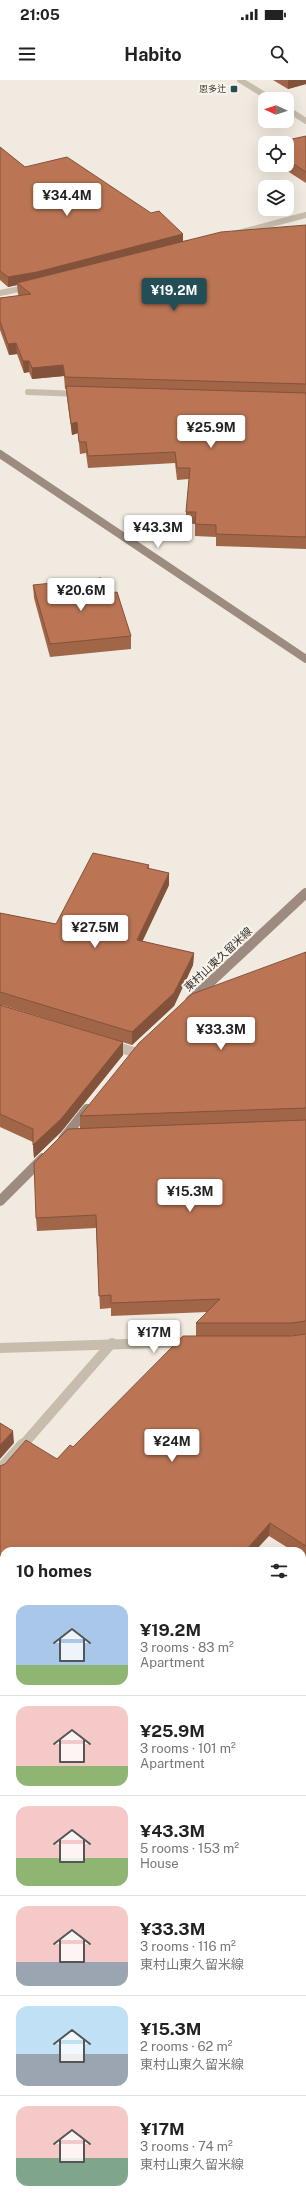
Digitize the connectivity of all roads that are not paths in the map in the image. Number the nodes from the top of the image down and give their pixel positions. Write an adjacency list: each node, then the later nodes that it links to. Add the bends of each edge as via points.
1 (240, 80): 2 (street)
2 (259, 92)
3 (294, 113): 4 (street)
4 (306, 121)
5 (306, 215): 6 (street)
6 (229, 235)
7 (38, 286): 8 (street)
8 (0, 293)
9 (28, 392): 10 (street)
10 (91, 394)
11 (0, 454): 12 (main road)
12 (306, 659)
13 (306, 894): 14 (main road, 東村山東久留米線)
14 (180, 1010)
15 (104, 1043): 16 (street)
16 (134, 1053)
17 (95, 1100): 19 (main road)
18 (82, 1135): 19 (street)
19 (66, 1136): 20 (main road)
20 (0, 1200)
21 (197, 1342): 22 (street)
22 (112, 1343): 23 (street); 24 (street)
23 (0, 1348)
24 (0, 1472)

